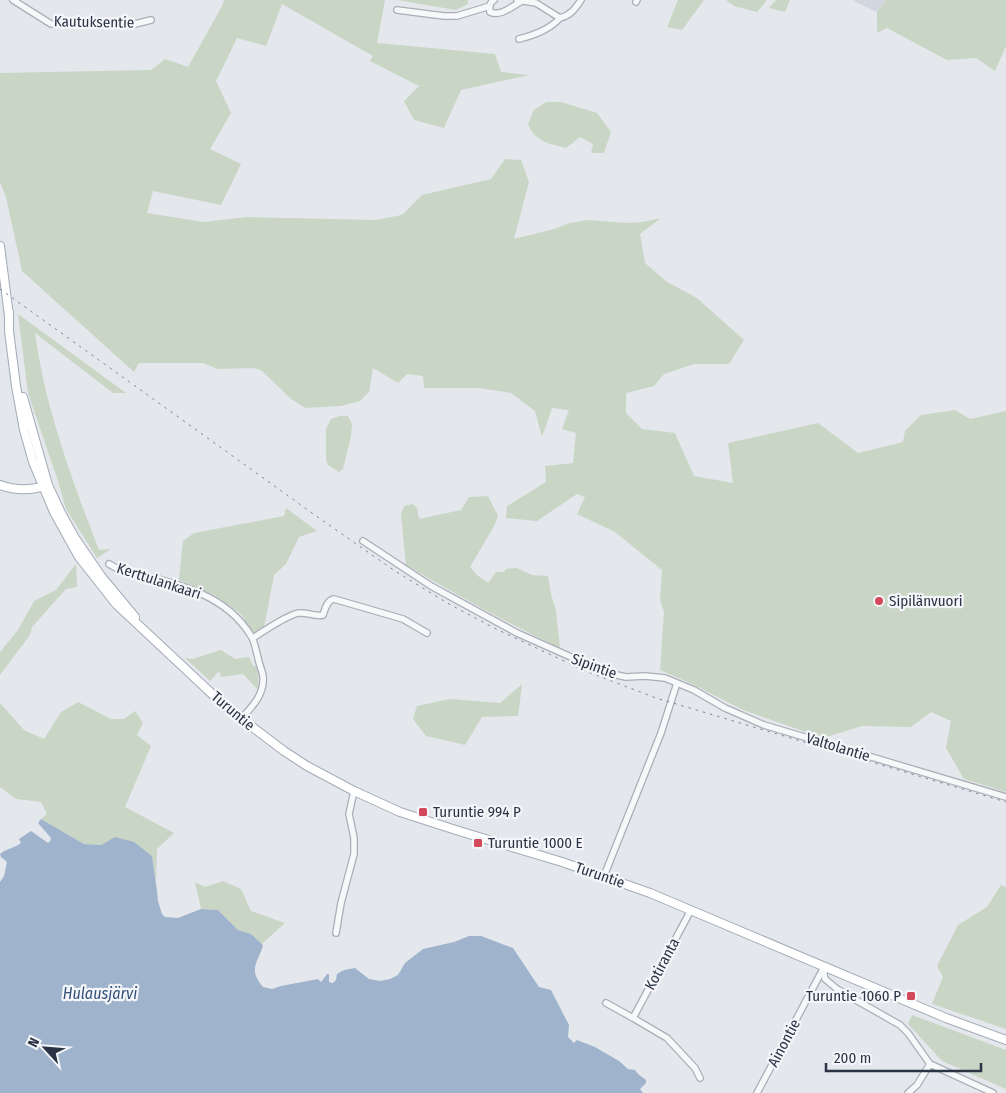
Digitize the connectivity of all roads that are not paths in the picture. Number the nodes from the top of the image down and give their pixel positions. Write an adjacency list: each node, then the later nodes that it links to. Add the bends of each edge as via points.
1 (13, 0): 8 (street, Kautuksentie, via 51,24 135,24)
2 (494, 0): 5 (street)
3 (519, 0): 5 (street, via 498,14 490,12); 7 (street, via 536,3)
4 (582, 0): 7 (street, via 572,13)
5 (490, 6): 6 (street, via 457,16)
6 (397, 10)
7 (560, 18): 9 (street, via 543,31)
8 (150, 20)
9 (519, 39)
10 (0, 246): 12 (main road, Turuntie, via 22,422 33,462)
11 (0, 485): 12 (main road, via 22,490)
12 (45, 486): 18 (main road, Turuntie, via 54,512 79,557 116,604)
13 (363, 542): 17 (street, Sipintie, via 431,586 517,633 612,674 665,678)
14 (109, 564): 16 (street, Kerttulankaari, via 202,593 231,612)
15 (427, 633): 16 (street, via 403,619 331,599 323,615 296,613)
16 (253, 638): 18 (street, Kerttulankaari, via 263,677 262,687 254,705)
17 (677, 682): 20 (street, Valtolantie, via 725,708 764,724); 21 (street, via 661,733)
18 (241, 719): 19 (main road, Turuntie, via 307,766)
19 (354, 791): 21 (main road, Turuntie, via 400,812); 23 (street, via 349,814 354,854)
20 (1006, 797)
21 (604, 876): 22 (main road, Turuntie)
22 (690, 910): 24 (main road, Turuntie); 26 (street, Kotiranta)
23 (336, 933)
24 (824, 967): 27 (main road, Turuntie); 28 (street, via 825,980 900,1025); 30 (street, Ainontie)
25 (606, 1003): 26 (street)
26 (633, 1018): 29 (street, via 667,1038 695,1068)
27 (1006, 1040)
28 (930, 1064): 31 (street); 32 (street)
29 (700, 1078)
30 (757, 1093)
31 (908, 1093)
32 (993, 1093)

